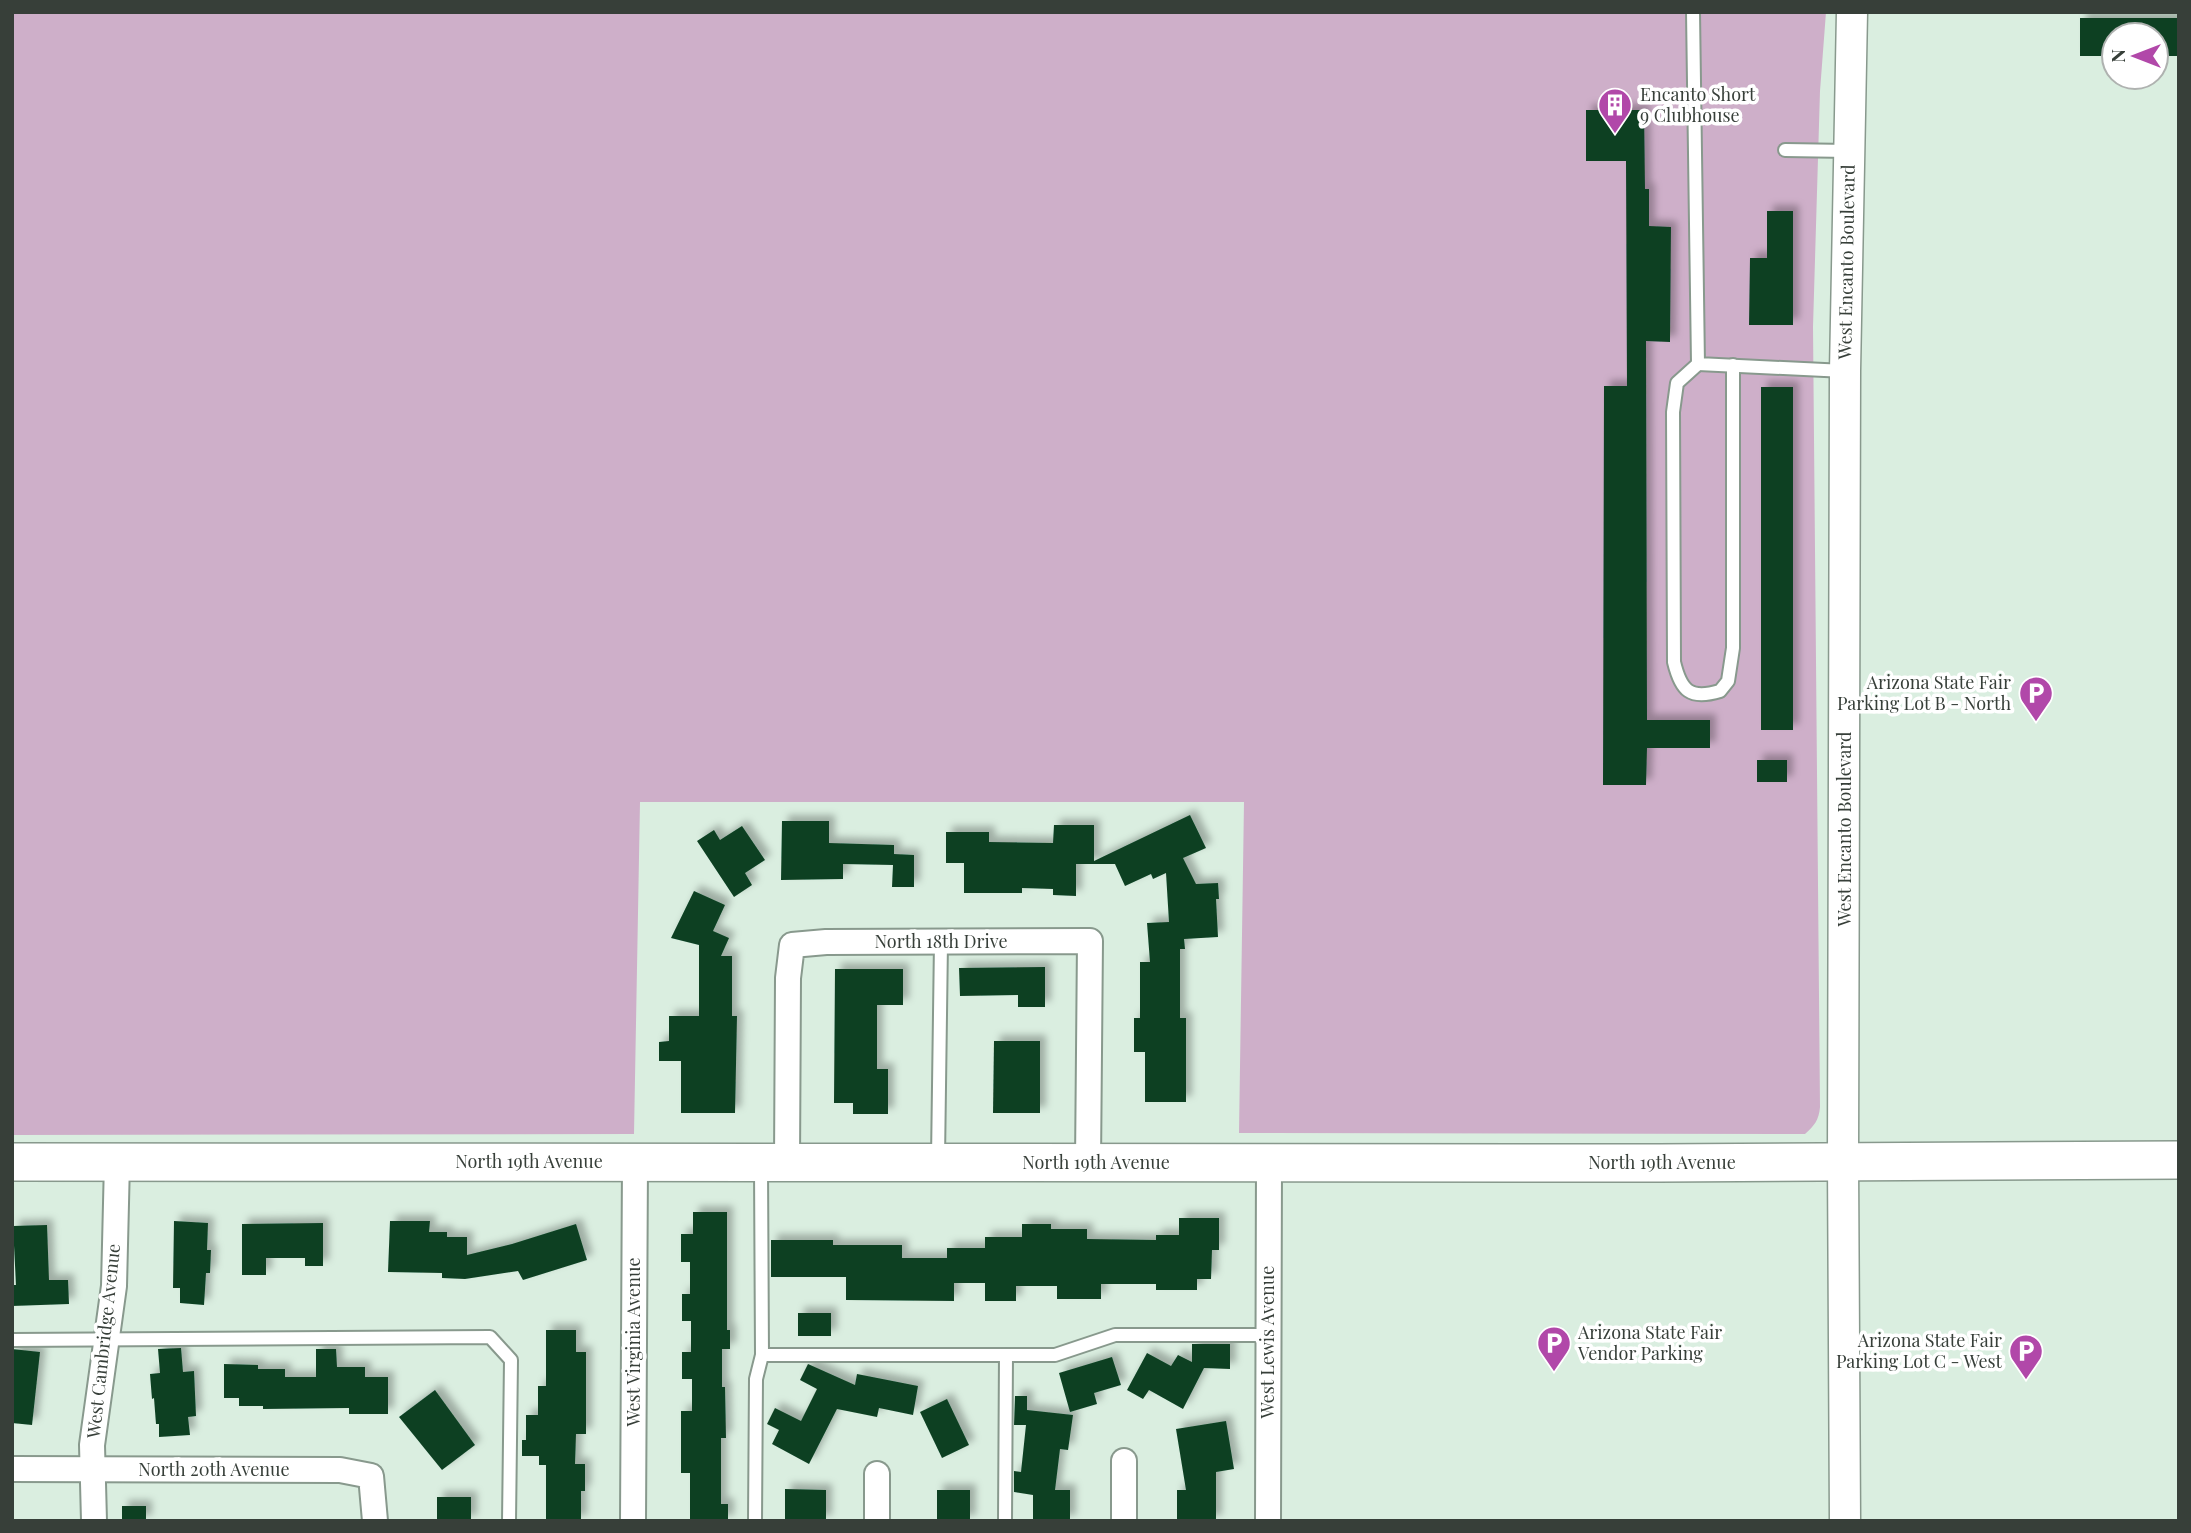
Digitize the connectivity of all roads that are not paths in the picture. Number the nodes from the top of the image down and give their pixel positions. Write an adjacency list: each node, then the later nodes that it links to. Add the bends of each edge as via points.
1 (1693, 12): 5 (lane)
2 (1852, 12): 4 (street, West Encanto Boulevard)
3 (1785, 150): 4 (lane)
4 (1849, 151): 7 (street, West Encanto Boulevard)
5 (1698, 364): 6 (lane); 6 (lane, via 1677,383 1673,412 1674,662 1684,689 1695,695 1720,691 1728,681 1733,648)
6 (1733, 365): 7 (lane)
7 (1845, 371): 12 (street, West Encanto Boulevard)
8 (941, 942): 14 (street, North 18th Drive, via 792,945); 15 (lane); 16 (street, North 18th Drive, via 1090,941)
9 (2179, 1160): 12 (main road, North 19th Avenue)
10 (12, 1162): 11 (main road, North 19th Avenue)
11 (117, 1162): 13 (main road, North 19th Avenue); 20 (street, West Cambridge Avenue)
12 (1843, 1162): 17 (main road, North 19th Avenue); 36 (street, West Encanto Boulevard)
13 (635, 1163): 14 (main road, North 19th Avenue); 30 (street, West Virginia Avenue)
14 (774, 1163): 15 (main road, North 19th Avenue); 21 (lane)
15 (938, 1163): 16 (main road, North 19th Avenue)
16 (1088, 1163): 17 (main road, North 19th Avenue)
17 (1269, 1163): 18 (street, West Lewis Avenue)
18 (1268, 1335): 22 (lane, via 1115,1335 1055,1355); 35 (street, West Lewis Avenue)
19 (12, 1340): 20 (lane)
20 (108, 1340): 25 (street, West Cambridge Avenue); 29 (lane, via 490,1337 511,1360)
21 (762, 1355): 22 (lane); 31 (lane, via 756,1379)
22 (1006, 1355): 33 (lane)
23 (1124, 1461): 34 (street)
24 (12, 1469): 25 (street, North 20th Avenue)
25 (92, 1470): 27 (street, West Cambridge Avenue); 28 (street, North 20th Avenue, via 340,1470 371,1476)
26 (877, 1474): 32 (street)
27 (94, 1521)
28 (375, 1521)
29 (509, 1521)
30 (634, 1521)
31 (755, 1521)
32 (877, 1521)
33 (1005, 1521)
34 (1124, 1521)
35 (1268, 1521)
36 (1845, 1521)

